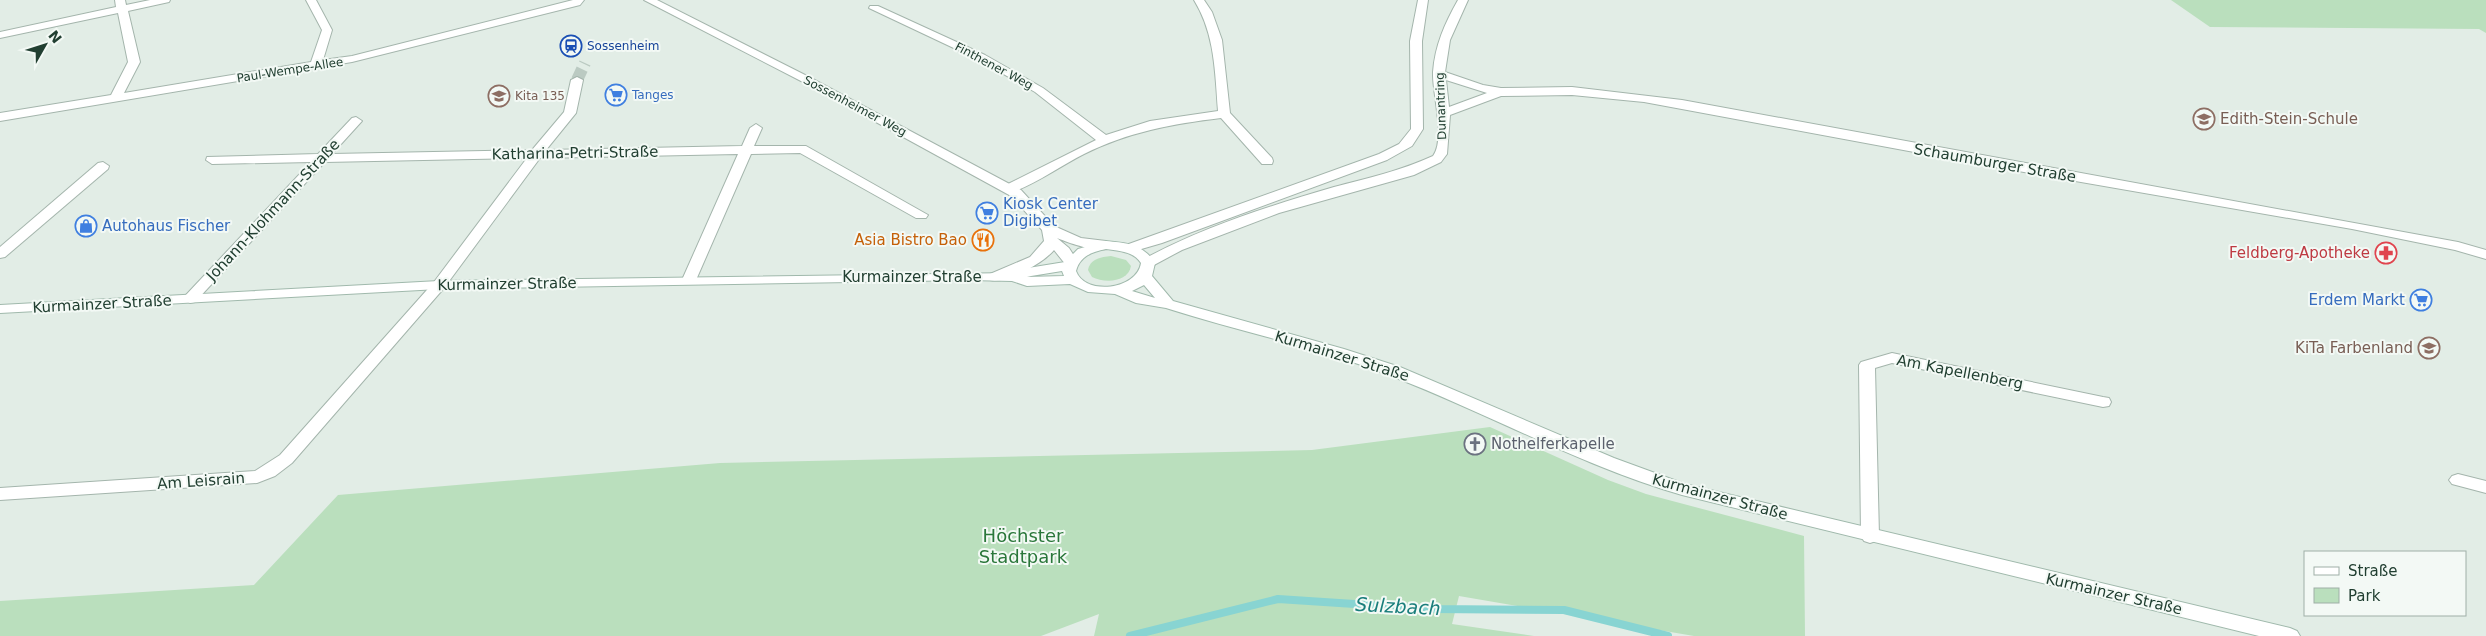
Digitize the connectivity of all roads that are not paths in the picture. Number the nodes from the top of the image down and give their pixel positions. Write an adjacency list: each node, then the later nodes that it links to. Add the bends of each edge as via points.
1 (165, 0): 8 (street)
2 (310, 0): 11 (street, via 327,30)
3 (649, 0): 32 (street, Sossenheimer Weg)
4 (1199, 0): 16 (street, via 1208,12 1216,33)
5 (1423, 0): 24 (street, Dunantring, via 1416,41 1417,129 1407,145)
6 (1463, 0): 12 (street, Dunantring, via 1444,40)
7 (577, 2): 11 (street, Paul-Wempe-Allee, via 352,60)
8 (122, 5): 10 (street); 15 (street, via 134,62)
9 (874, 8): 21 (street, Finthener Weg, via 982,57 1039,90)
10 (0, 35)
11 (316, 65): 15 (street, Paul-Wempe-Allee)
12 (1439, 74): 14 (street, Schaumburger Straße); 17 (street, Dunantring)
13 (577, 80): 23 (street, Am Leisrain, via 570,113)
14 (1501, 92): 17 (street, Schaumburger Straße); 39 (street, Schaumburger Straße, via 1572,92 1654,99 2352,225 2458,246)
15 (114, 99): 18 (street, Paul-Wempe-Allee)
16 (1224, 114): 21 (street, via 1154,124); 27 (street)
17 (1444, 114): 30 (street, Dunantring, via 1441,154 1429,164)
18 (0, 118)
19 (356, 121): 25 (street, Johann-Klohmann-Straße)
20 (756, 128): 22 (street)
21 (1104, 140): 32 (street)
22 (748, 150): 23 (street, Katharina-Petri-Straße); 34 (street, Katharina-Petri-Straße, via 802,149); 45 (street)
23 (536, 154): 25 (street, Katharina-Petri-Straße); 47 (street, Am Leisrain)
24 (1383, 157): 29 (street, Dunantring); 30 (street)
25 (322, 158): 26 (street, Katharina-Petri-Straße); 49 (street, Johann-Klohmann-Straße)
26 (212, 160)
27 (1267, 161)
28 (103, 166): 38 (street)
29 (1351, 168): 31 (street, via 1370,179); 33 (street, Dunantring)
30 (1413, 170): 31 (street, Dunantring)
31 (1382, 180): 33 (street, Dunantring)
32 (1009, 189): 35 (street, Sossenheimer Weg, via 1022,198)
33 (1291, 198): 37 (street, Dunantring); 40 (street, Dunantring)
34 (920, 215)
35 (1050, 235): 36 (street, Sossenheimer Weg); 41 (street, Sossenheimer Weg); 42 (street, via 1045,253)
36 (1106, 245): 37 (street, Sossenheimer Weg); 41 (street, via 1085,251)
37 (1131, 248): 40 (street, via 1143,254)
38 (0, 254)
39 (2486, 255)
40 (1149, 262): 44 (street)
41 (1070, 264): 43 (street, Kurmainzer Straße); 46 (street)
42 (995, 277): 43 (street, Kurmainzer Straße); 45 (street, Kurmainzer Straße)
43 (1014, 277): 46 (street, Kurmainzer Straße, via 1027,282)
44 (1145, 277): 48 (street); 50 (street)
45 (689, 280): 47 (street, Kurmainzer Straße)
46 (1073, 280): 48 (street, via 1087,288)
47 (439, 286): 49 (street, Kurmainzer Straße); 55 (street, Am Leisrain, via 286,459 258,477)
48 (1117, 290): 50 (street, Kurmainzer Straße, via 1141,300)
49 (190, 299): 51 (street, Kurmainzer Straße)
50 (1168, 304): 56 (street, Kurmainzer Straße, via 1371,362 1644,477)
51 (0, 309)
52 (2103, 402): 56 (street, Am Kapellenberg, via 1892,358 1867,365)
53 (2458, 480): 54 (street)
54 (2486, 487)
55 (0, 494)
56 (1870, 536): 57 (street, Kurmainzer Straße)
57 (2290, 636)

